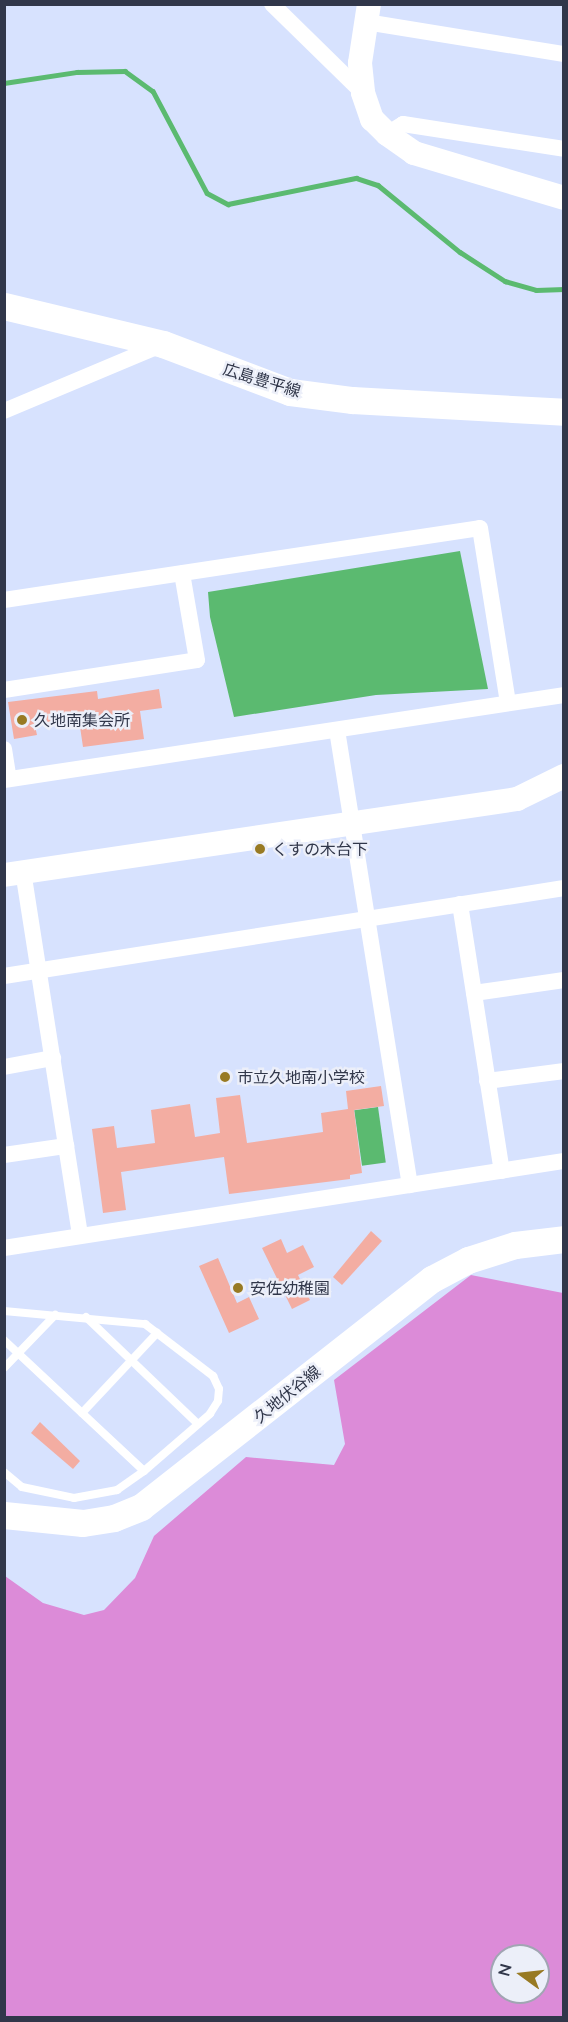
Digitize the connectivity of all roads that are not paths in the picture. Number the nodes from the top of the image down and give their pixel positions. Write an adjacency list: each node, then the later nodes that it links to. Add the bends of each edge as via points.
1 (272, 4): 4 (street)
2 (368, 13): 3 (street); 4 (street, via 360,63)
3 (564, 54)
4 (363, 93): 5 (street, via 372,119)
5 (387, 134): 6 (street, via 403,124); 7 (street, via 414,153)
6 (564, 149)
7 (564, 198)
8 (4, 306): 9 (main road, 広島豊平線)
9 (162, 344): 10 (street); 11 (main road, 広島豊平線, via 290,392 352,400)
10 (4, 411)
11 (564, 412)
12 (182, 573): 13 (street); 14 (street, via 197,660); 16 (street, via 480,528)
13 (4, 600)
14 (4, 690)
15 (564, 695): 16 (street)
16 (508, 703): 17 (street)
17 (337, 730): 20 (street); 21 (street)
18 (4, 749): 20 (street)
19 (564, 776): 21 (street, via 517,799)
20 (7, 779)
21 (353, 824): 22 (street); 25 (street)
22 (14, 873): 26 (street)
23 (564, 888): 24 (street)
24 (460, 904): 25 (street); 29 (street)
25 (369, 918): 26 (street); 38 (street)
26 (40, 969): 27 (street); 30 (street)
27 (4, 976)
28 (564, 980): 29 (street)
29 (474, 993): 33 (street)
30 (53, 1058): 31 (street); 34 (street)
31 (4, 1066)
32 (564, 1071): 33 (street)
33 (487, 1081): 37 (street)
34 (66, 1146): 35 (street); 39 (street)
35 (4, 1155)
36 (564, 1161): 37 (street)
37 (502, 1171): 38 (street)
38 (410, 1185): 39 (street)
39 (80, 1236): 41 (street)
40 (564, 1239): 54 (main road, 久地伏谷線, via 496,1251 432,1279 141,1507 114,1518 83,1523)
41 (4, 1248)
42 (4, 1311): 43 (lane)
43 (55, 1315): 44 (lane); 47 (lane)
44 (86, 1317): 45 (lane, via 135,1321); 48 (lane)
45 (157, 1333): 48 (lane); 51 (lane, via 213,1376 219,1389 218,1401)
46 (4, 1340): 47 (lane)
47 (19, 1353): 49 (lane); 50 (lane)
48 (131, 1360): 50 (lane); 51 (lane)
49 (4, 1368)
50 (82, 1413): 52 (lane)
51 (198, 1424): 52 (lane)
52 (144, 1471): 53 (lane, via 117,1490 74,1498 22,1487)
53 (4, 1472)
54 (6, 1513)

